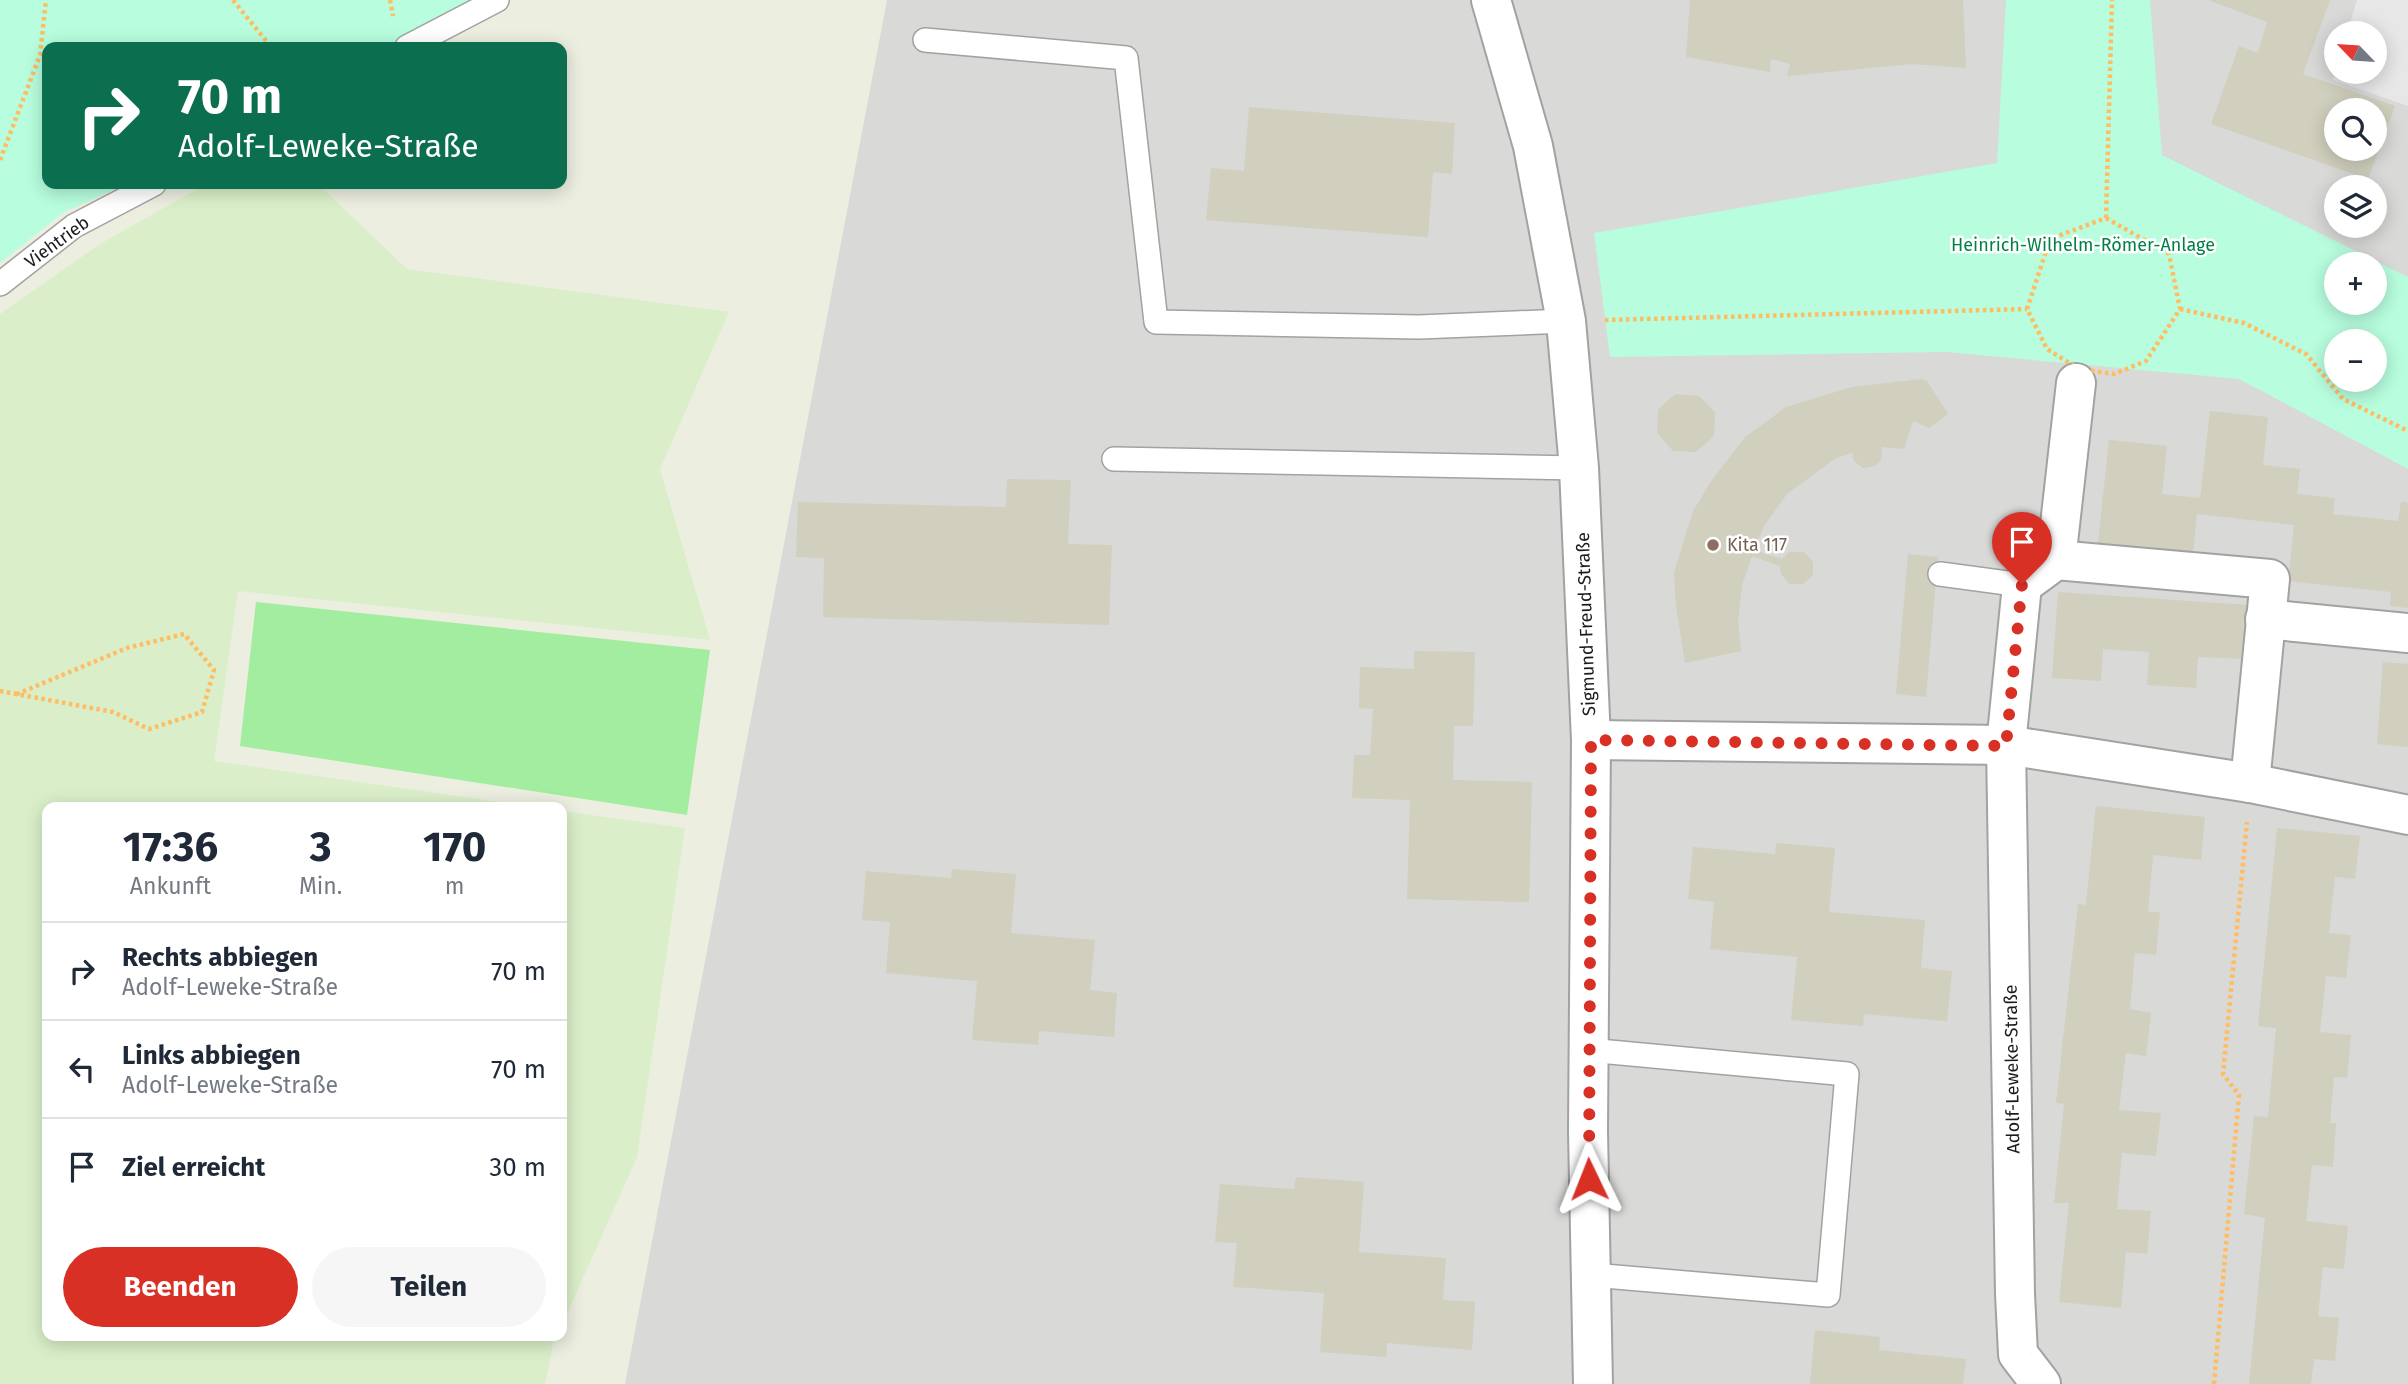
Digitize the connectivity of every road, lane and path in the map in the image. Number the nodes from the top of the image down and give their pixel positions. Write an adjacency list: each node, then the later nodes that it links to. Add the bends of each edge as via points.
1 (46, 0): 9 (path, via 40,55)
2 (233, 0): 7 (path)
3 (497, 0): 8 (lane)
4 (1491, 0): 15 (street, Sigmund-Freud-Straße, via 1533,146)
5 (2112, 0): 11 (path)
6 (925, 40): 15 (lane, via 1126,58 1156,322 1419,327)
7 (267, 42)
8 (417, 42)
9 (0, 160)
10 (144, 189): 12 (lane, Viehtrieb, via 74,226)
11 (2106, 218): 13 (path, via 2050,239); 14 (path, via 2169,254)
12 (0, 284)
13 (2027, 309): 14 (path, via 2047,348 2079,369 2114,374 2146,360); 15 (path)
14 (2180, 309): 17 (path, via 2244,323 2306,354 2343,399)
15 (1566, 321): 19 (street, Sigmund-Freud-Straße)
16 (2076, 383): 20 (street)
17 (2408, 432)
18 (1114, 459): 19 (lane)
19 (1579, 468): 27 (street, Sigmund-Freud-Straße)
20 (2056, 560): 22 (street); 23 (street, via 2270,579)
21 (1940, 574): 22 (lane)
22 (2022, 584): 28 (street, Adolf-Leweke-Straße)
23 (2265, 619): 24 (street); 29 (street)
24 (2408, 633)
25 (0, 691): 26 (path)
26 (17, 694): 26 (path, via 113,712 149,729 202,712 214,670 184,634 127,648)
27 (1591, 740): 28 (street); 31 (street, Sigmund-Freud-Straße)
28 (2006, 746): 29 (street); 34 (street, Adolf-Leweke-Straße, via 2018,1354)
29 (2250, 783): 30 (street); 35 (path, via 2223,1074 2239,1095)
30 (2408, 815)
31 (1588, 1049): 32 (street, Sigmund-Freud-Straße); 32 (lane, via 1847,1074 1828,1295)
32 (1592, 1275): 33 (street, Sigmund-Freud-Straße)
33 (1593, 1384)
34 (2041, 1384)
35 (2214, 1384)

